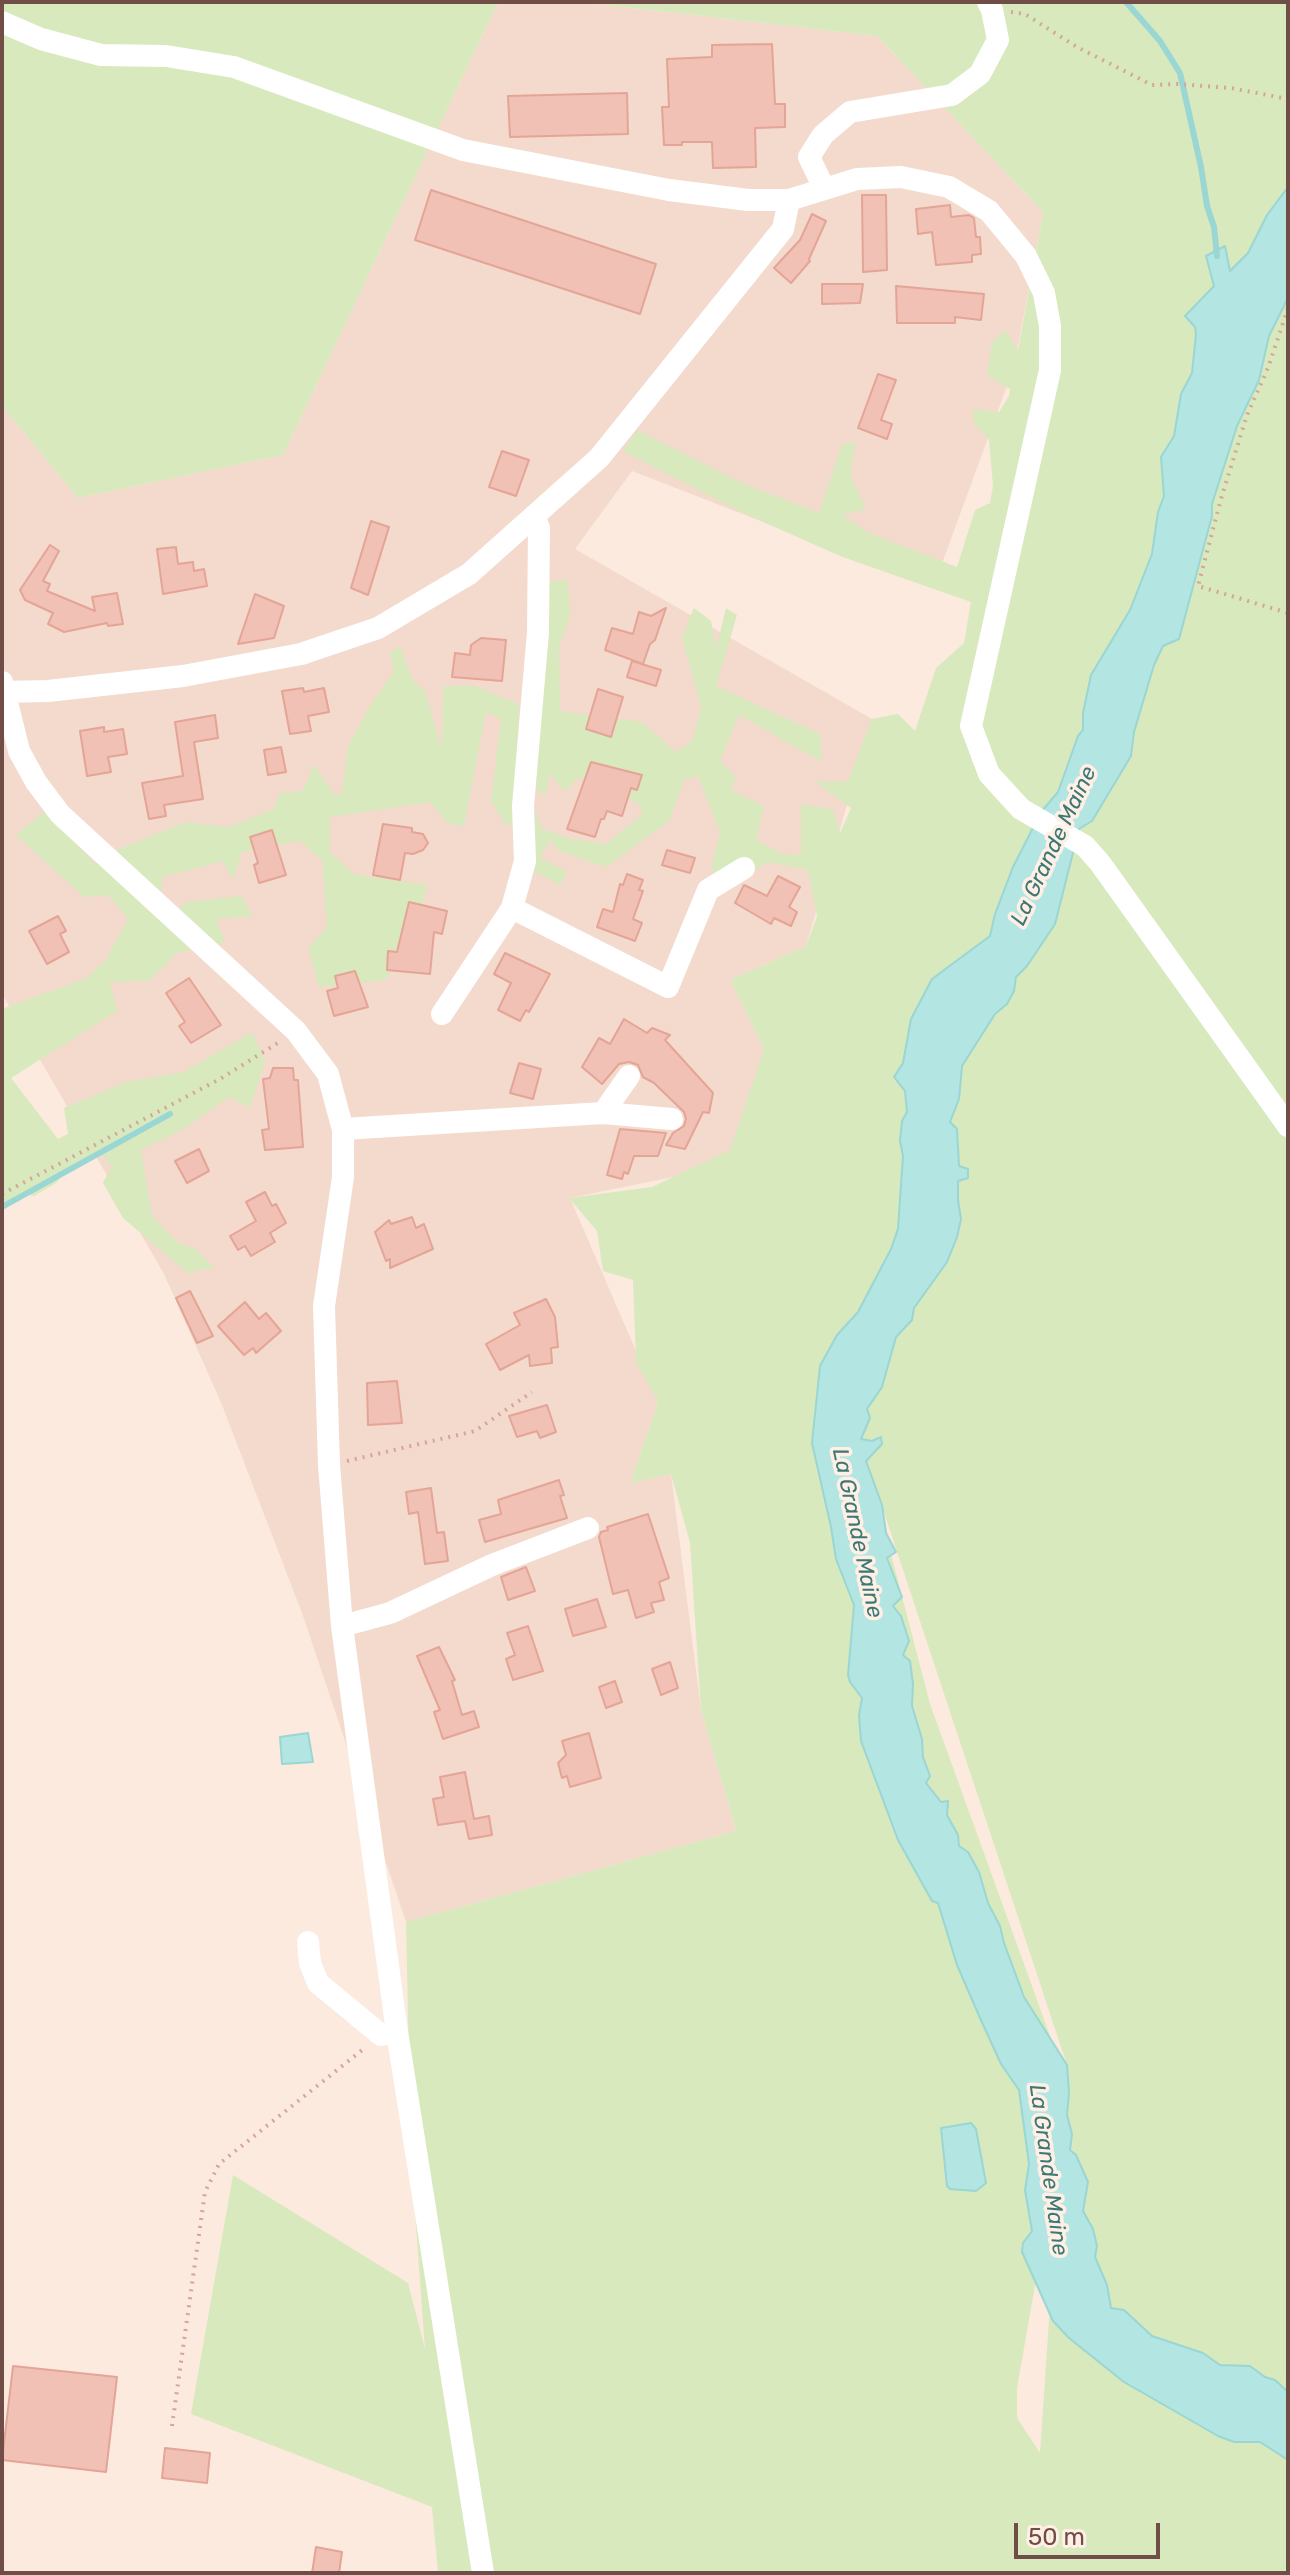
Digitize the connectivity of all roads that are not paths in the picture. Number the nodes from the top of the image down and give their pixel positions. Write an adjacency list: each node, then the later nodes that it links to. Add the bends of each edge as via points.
1 (990, 6): 3 (street, via 998,40 980,74 952,95 850,112 823,135 809,157)
2 (2, 22): 4 (street, via 101,55 166,56 234,67 463,150 669,190)
3 (824, 188): 4 (street); 13 (street, via 857,179 901,177 949,187 989,211 1026,256 1044,293 1050,370 971,726 989,774 1021,809 1085,846 1100,863)
4 (789, 200): 5 (street, via 783,229 599,458)
5 (534, 516): 6 (street, via 469,574 404,613 378,628 301,654 183,676 48,691); 8 (street, via 539,528 538,632 523,806 525,861)
6 (3, 689): 14 (street, via 19,751 60,814 296,1031 328,1074)
7 (744, 868): 8 (street, via 708,890 668,987)
8 (512, 908): 9 (street)
9 (442, 1014)
10 (629, 1076): 11 (street)
11 (603, 1113): 12 (street); 14 (street)
12 (672, 1119)
13 (1288, 1126)
14 (343, 1129): 16 (street, via 343,1177 324,1306)
15 (588, 1528): 16 (street, via 390,1613)
16 (342, 1626): 18 (street)
17 (308, 1942): 18 (street, via 318,1983)
18 (389, 2034): 19 (street)
19 (483, 2573)

